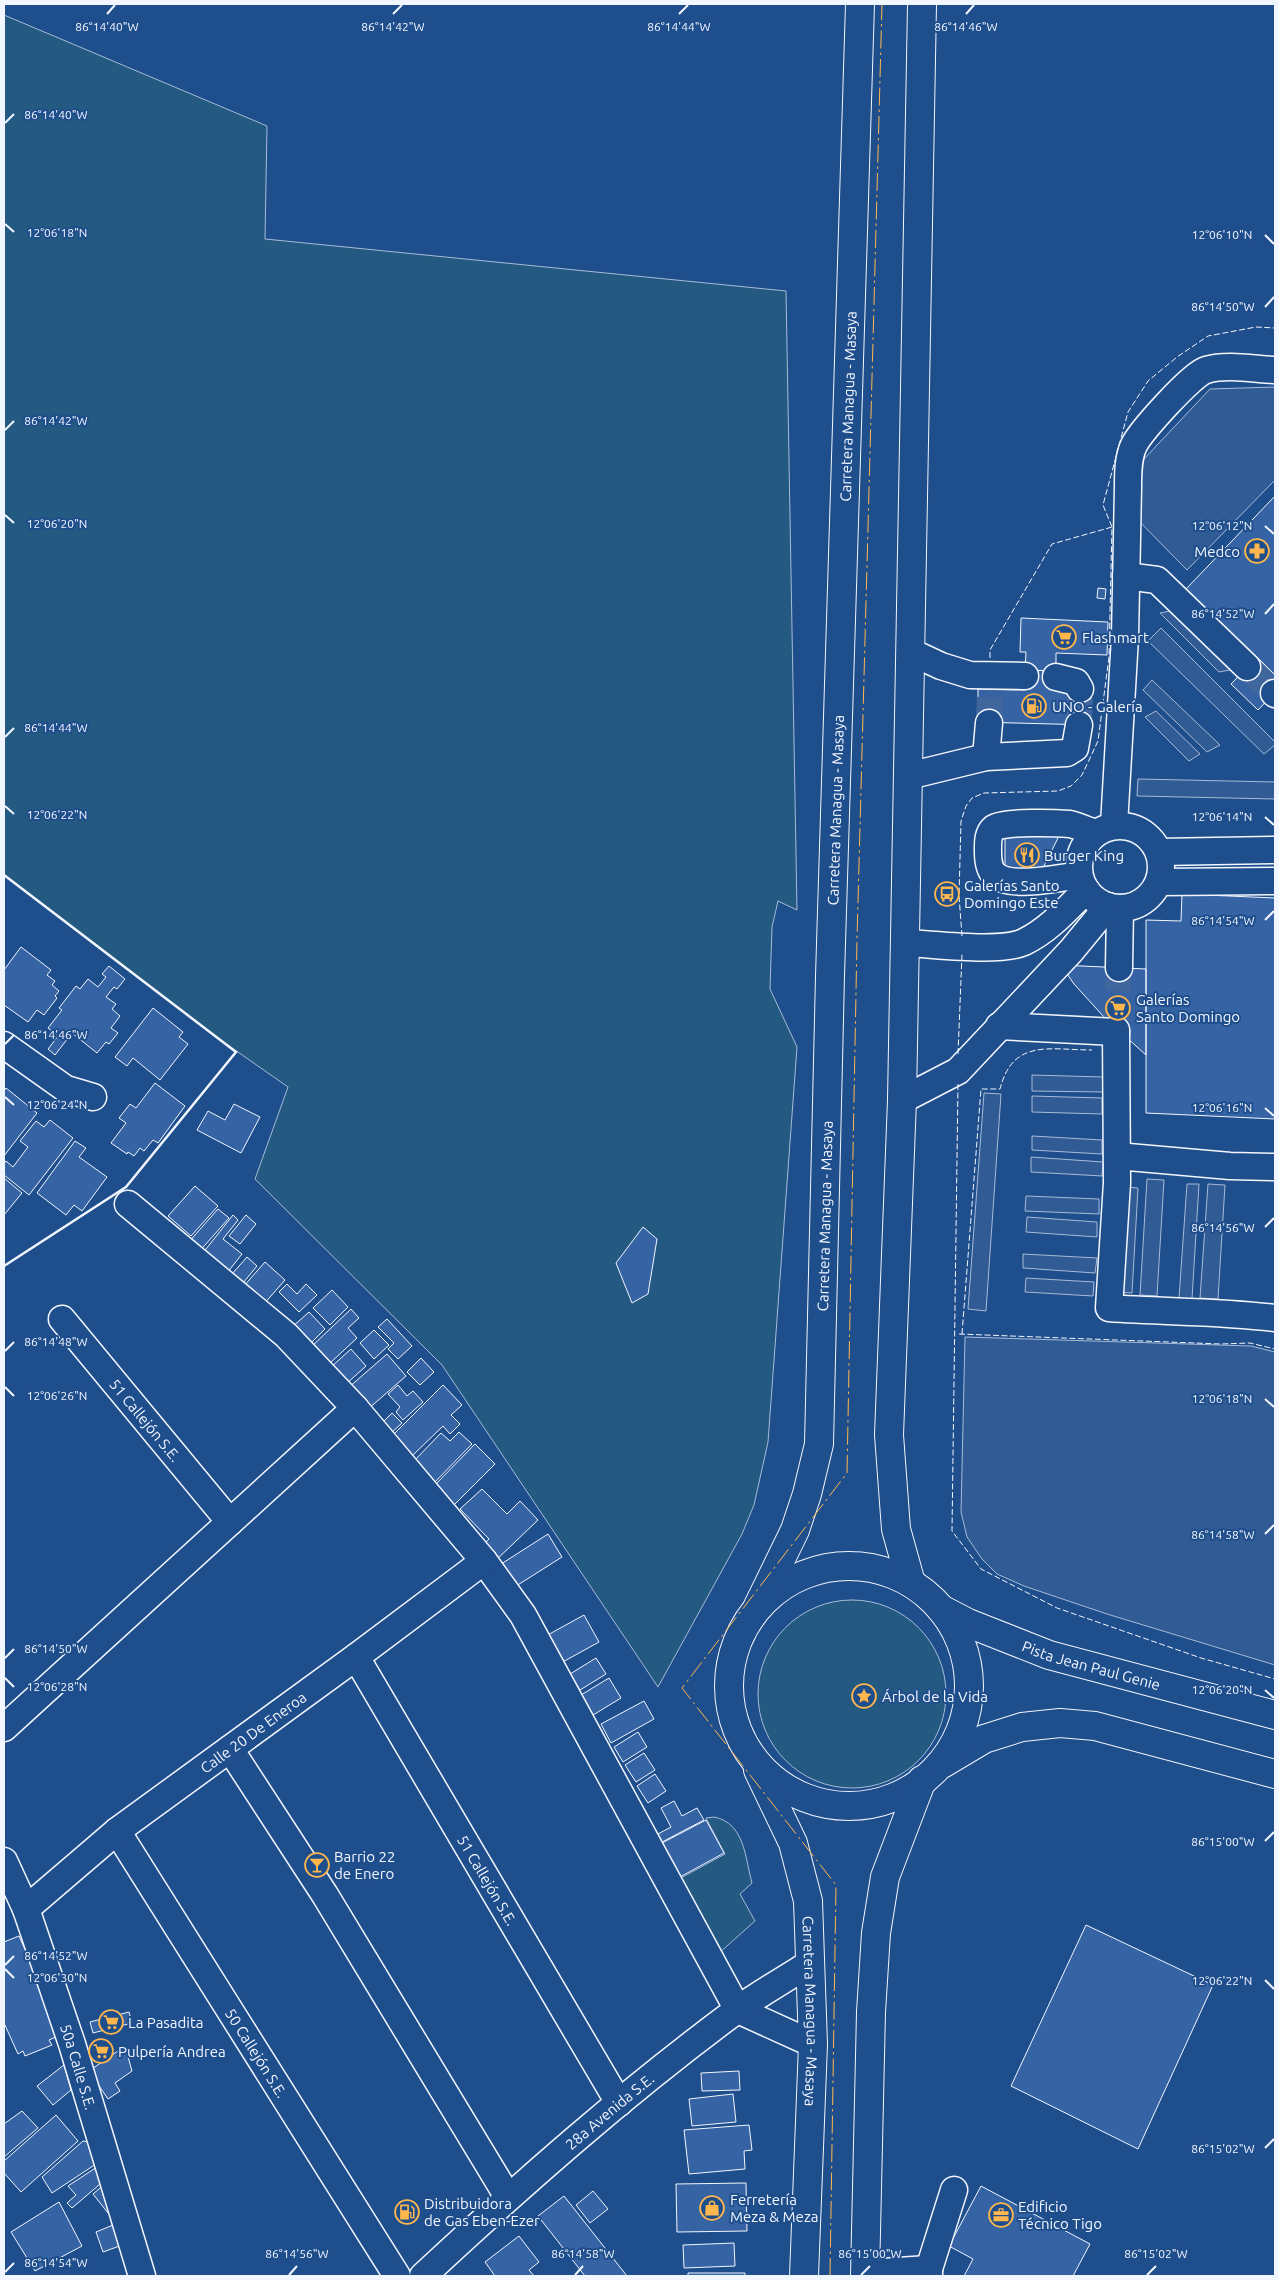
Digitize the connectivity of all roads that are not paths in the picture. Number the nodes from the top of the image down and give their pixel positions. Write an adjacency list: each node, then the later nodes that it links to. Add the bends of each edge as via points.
1 (860, 4): 36 (main road, Carretera Managua - Masaya, via 818,1444 807,1494 794,1530)
2 (922, 4): 5 (main road)
3 (1275, 370): 4 (street, via 1217,368 1204,371 1191,380 1140,436 1129,465)
4 (1126, 576): 6 (street, via 1157,580); 14 (street, via 1122,703)
5 (911, 652): 7 (street, via 991,682); 13 (main road)
6 (1248, 667)
7 (1025, 676)
8 (1056, 677): 9 (street, via 1076,682)
9 (1080, 689)
10 (989, 723): 12 (street)
11 (1079, 725): 12 (street, via 1075,748 1066,754)
12 (986, 757): 13 (street)
13 (908, 776): 21 (main road)
14 (1104, 829): 16 (street, via 1128,825 1141,830); 18 (street, via 1087,842 1081,852); 18 (street, via 1056,823 1005,824 994,828 988,838 988,861 993,874 1005,880)
15 (1275, 850): 16 (street)
16 (1160, 852): 19 (street, via 1162,872)
17 (1275, 881): 19 (street)
18 (1083, 882): 20 (street, via 1096,900); 21 (street, via 1053,922 1022,943 998,947)
19 (1159, 882): 20 (street, via 1143,902 1132,907)
20 (1114, 907): 22 (street); 23 (street)
21 (905, 943): 26 (main road)
22 (1118, 968)
23 (999, 1026): 26 (street, via 958,1071); 27 (street, via 1116,1031)
24 (4, 1046): 25 (street, via 66,1089)
25 (93, 1098)
26 (902, 1100): 35 (main road, via 889,1435 896,1529)
27 (1117, 1156): 28 (street); 30 (street, via 1109,1308 1227,1312)
28 (1275, 1167)
29 (128, 1204): 32 (street, via 286,1336)
30 (1275, 1318)
31 (62, 1319): 33 (street, 51 Callejón S.E.)
32 (355, 1408): 33 (street); 34 (street)
33 (230, 1522): 40 (street)
34 (484, 1561): 38 (street, Calle 20 De Eneroa); 49 (street, via 523,1614)
35 (911, 1583): 36 (main road, via 870,1568 829,1567 790,1580); 37 (main road)
36 (758, 1606): 42 (main road, Carretera Managua - Masaya, via 736,1641 728,1681 733,1721)
37 (941, 1609): 39 (main road, Pista Jean Paul Genie, via 997,1636 1049,1655); 43 (main road, via 963,1645 970,1686 963,1728)
38 (356, 1657): 41 (street, Calle 20 De Eneroa); 51 (street, 51 Callejón S.E.)
39 (1275, 1715)
40 (4, 1728)
41 (230, 1749): 45 (street, Calle 20 De Eneroa); 53 (street, via 325,1895)
42 (752, 1758): 43 (main road, via 781,1786 812,1801 847,1807 882,1803); 48 (main road, Carretera Managua - Masaya, via 793,1843 808,1901)
43 (932, 1772): 44 (main road, via 984,1739 1022,1727 1060,1723 1095,1726); 55 (main road, via 885,1877 876,1933)
44 (1275, 1774)
45 (117, 1831): 47 (street, Calle 20 De Eneroa); 57 (street, 50 Callejón S.E.)
46 (6, 1875): 47 (street, 50a Calle S.E.)
47 (26, 1909): 56 (street, 50a Calle S.E., via 72,2044)
48 (810, 1963): 49 (street, 28a Avenida S.E.); 50 (main road, Carretera Managua - Masaya)
49 (738, 2010): 50 (street); 51 (street, 28a Avenida S.E.)
50 (813, 2044): 59 (main road, Carretera Managua - Masaya)
51 (619, 2103): 53 (street, 28a Avenida S.E.)
52 (954, 2190): 54 (street)
53 (508, 2197): 58 (street, 28a Avenida S.E.)
54 (929, 2272): 55 (street)
55 (866, 2274)
56 (142, 2276)
57 (397, 2276)
58 (423, 2276)
59 (804, 2276)

